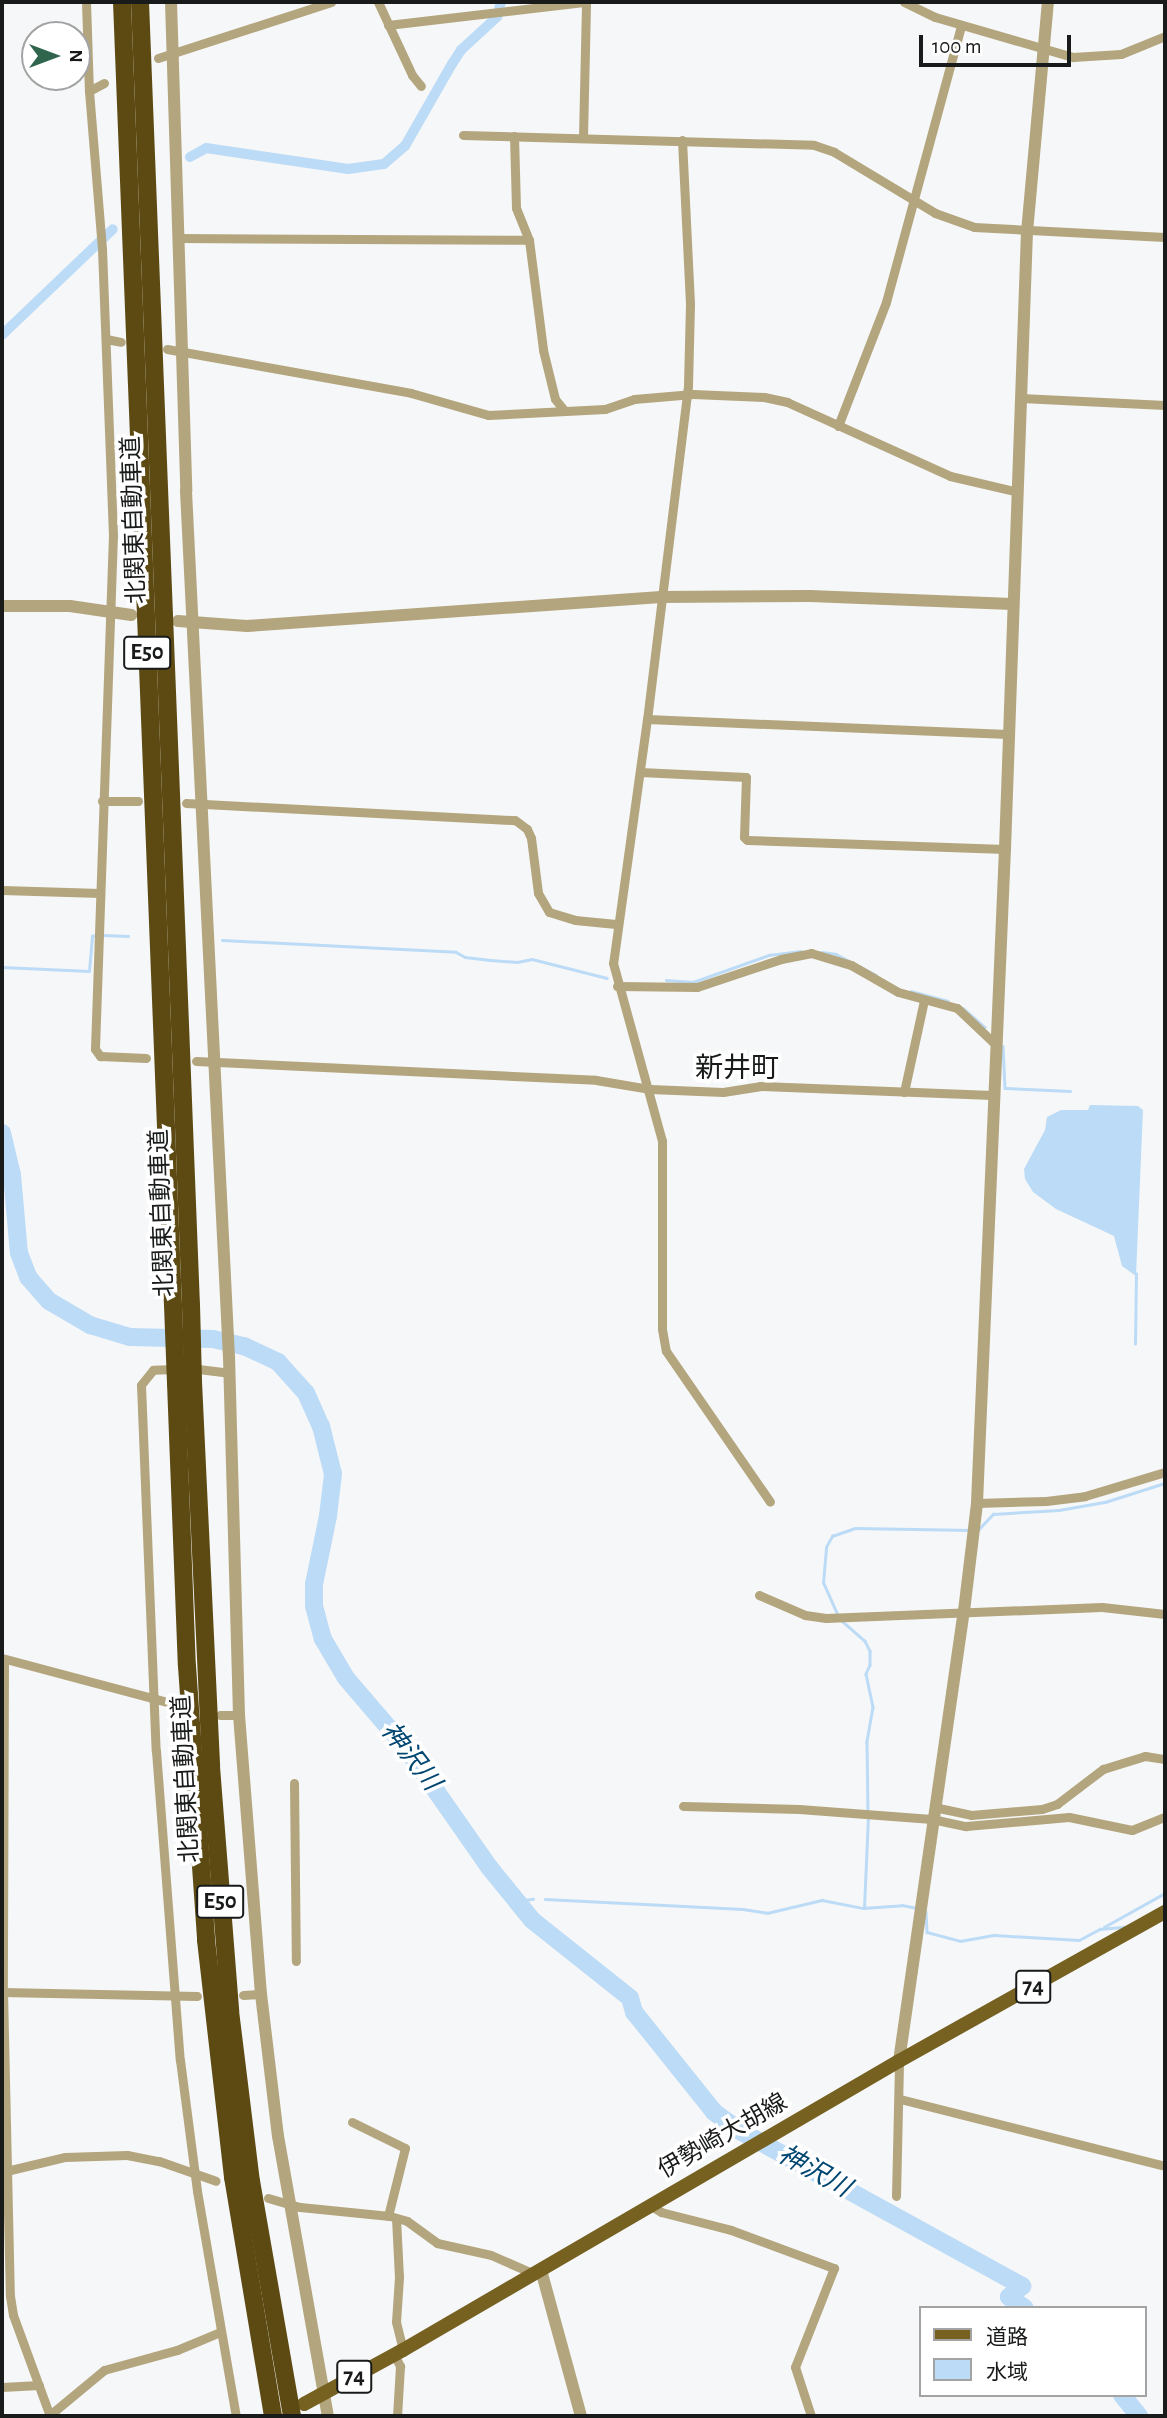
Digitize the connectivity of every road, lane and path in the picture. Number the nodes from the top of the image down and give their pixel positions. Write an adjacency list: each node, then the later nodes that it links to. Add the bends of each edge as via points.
1 (86, 2): 10 (street)
2 (122, 2): 66 (highway, 北関東自動車道 / E50)
3 (140, 2): 66 (highway, 北関東自動車道 / E50)
4 (171, 2): 15 (street)
5 (331, 2): 15 (street)
6 (378, 2): 11 (street)
7 (585, 2): 11 (street); 23 (street)
8 (904, 2): 12 (street)
9 (1048, 2): 14 (street)
10 (87, 21)
11 (388, 25): 18 (street)
12 (961, 25): 14 (street); 25 (street)
13 (1165, 36): 14 (street, via 1101,58 1073,57)
14 (1045, 47): 26 (street)
15 (172, 54): 16 (street); 28 (street)
16 (158, 58)
17 (104, 83): 19 (street)
18 (421, 86)
19 (91, 90)
20 (89, 91): 30 (street)
21 (463, 135): 22 (street)
22 (514, 136): 23 (street); 29 (street, via 516,208)
23 (583, 137): 24 (street)
24 (682, 140): 25 (street, via 814,145 834,152); 34 (street, via 690,315)
25 (912, 200): 26 (street, via 964,224); 38 (street, via 886,302)
26 (1027, 232): 27 (street); 35 (street)
27 (1165, 237)
28 (178, 238): 29 (street); 33 (street)
29 (529, 240): 37 (street, via 543,350 555,399)
30 (106, 339): 31 (street); 43 (street)
31 (121, 342)
32 (167, 349): 33 (street)
33 (182, 351): 37 (street, via 411,393 479,414); 46 (street)
34 (686, 396): 37 (street, via 634,399 605,409); 38 (street, via 719,393 775,399); 40 (street)
35 (1021, 398): 36 (street); 39 (street)
36 (1165, 404)
37 (563, 409)
38 (838, 426): 39 (street, via 950,476)
39 (1018, 492): 41 (street)
40 (661, 597): 41 (street, via 810,596); 46 (street, via 247,626); 47 (street)
41 (1012, 604): 48 (street)
42 (2, 606): 43 (street)
43 (111, 612): 44 (street); 50 (street)
44 (131, 615)
45 (178, 621): 46 (street)
46 (193, 621): 52 (street)
47 (647, 719): 48 (street); 49 (street)
48 (1008, 734): 53 (street)
49 (640, 772): 53 (street, via 746,777 747,840); 56 (street)
50 (102, 801): 51 (street); 55 (street)
51 (138, 801)
52 (193, 804): 56 (street, via 515,820 531,838 538,893 549,912); 62 (street)
53 (1005, 849): 59 (street)
54 (2, 890): 55 (street)
55 (100, 893): 60 (street, via 95,1052)
56 (616, 924): 57 (street, via 613,963)
57 (617, 986): 58 (street, via 697,987 811,953 851,965 898,992); 63 (street)
58 (924, 1000): 59 (street, via 957,1008); 64 (street)
59 (995, 1044): 65 (street)
60 (146, 1058)
61 (196, 1062): 62 (street)
62 (214, 1062): 63 (street, via 596,1080); 67 (street)
63 (650, 1088): 64 (street, via 723,1093 760,1086); 70 (street, via 663,1157 662,1329 666,1351)
64 (904, 1091): 65 (street)
65 (992, 1095): 71 (street)
66 (182, 1305): 68 (highway, 北関東自動車道 / E50, bridge)
67 (229, 1373): 76 (street, via 206,1368 158,1369 141,1385); 79 (street)
68 (185, 1383): 110 (highway, 北関東自動車道 / E50, via 229,1999 253,2193); 113 (highway, 北関東自動車道 / E50, via 187,1666 206,1940 235,2190)
69 (1165, 1472): 71 (street, via 1085,1496)
70 (770, 1502)
71 (976, 1503): 73 (street)
72 (759, 1595): 73 (street, via 805,1615 826,1618)
73 (964, 1611): 74 (street, via 1119,1607); 83 (street)
74 (1165, 1614)
75 (3, 1659): 76 (street); 87 (street)
76 (155, 1699): 77 (street); 88 (street)
77 (178, 1705)
78 (220, 1715): 79 (street)
79 (239, 1715): 89 (street)
80 (1165, 1759): 83 (street, via 1144,1756 1103,1769 1057,1804 1042,1809)
81 (294, 1783): 86 (street)
82 (683, 1806): 83 (street)
83 (933, 1813): 84 (street, via 966,1826 1069,1817 1132,1830); 92 (street)
84 (1165, 1817)
85 (1165, 1912): 92 (main road, 伊勢崎大胡線 / 74)
86 (296, 1961)
87 (2, 1992): 88 (street); 96 (street)
88 (174, 1994): 91 (street); 97 (street)
89 (261, 1994): 90 (street); 101 (street)
90 (243, 1995)
91 (197, 1996)
92 (899, 2061): 93 (street); 102 (main road, 伊勢崎大胡線 / 74)
93 (900, 2099): 95 (street); 99 (street)
94 (352, 2122): 103 (street, via 405,2148)
95 (1165, 2166)
96 (4, 2172): 97 (street, via 65,2157 116,2154); 107 (street, via 11,2306)
97 (195, 2174): 98 (street); 105 (street)
98 (216, 2182)
99 (896, 2196)
100 (268, 2198): 101 (street)
101 (289, 2204): 103 (street); 109 (street)
102 (651, 2206): 104 (main road, 伊勢崎大胡線 / 74); 117 (street, via 834,2268 795,2367)
103 (392, 2217): 104 (street, via 407,2221 437,2243); 106 (street, via 399,2277)
104 (537, 2272): 106 (main road, 伊勢崎大胡線 / 74); 116 (street)
105 (220, 2332): 111 (street, via 177,2350 104,2370); 112 (street)
106 (399, 2352): 109 (main road, 伊勢崎大胡線 / 74); 115 (street)
107 (39, 2385): 108 (street); 111 (street)
108 (2, 2387)
109 (324, 2393): 110 (main road, 伊勢崎大胡線 / 74); 114 (street)
110 (298, 2410)
111 (50, 2415)
112 (236, 2416)
113 (273, 2416)
114 (328, 2416)
115 (397, 2416)
116 (581, 2416)
117 (811, 2416)

